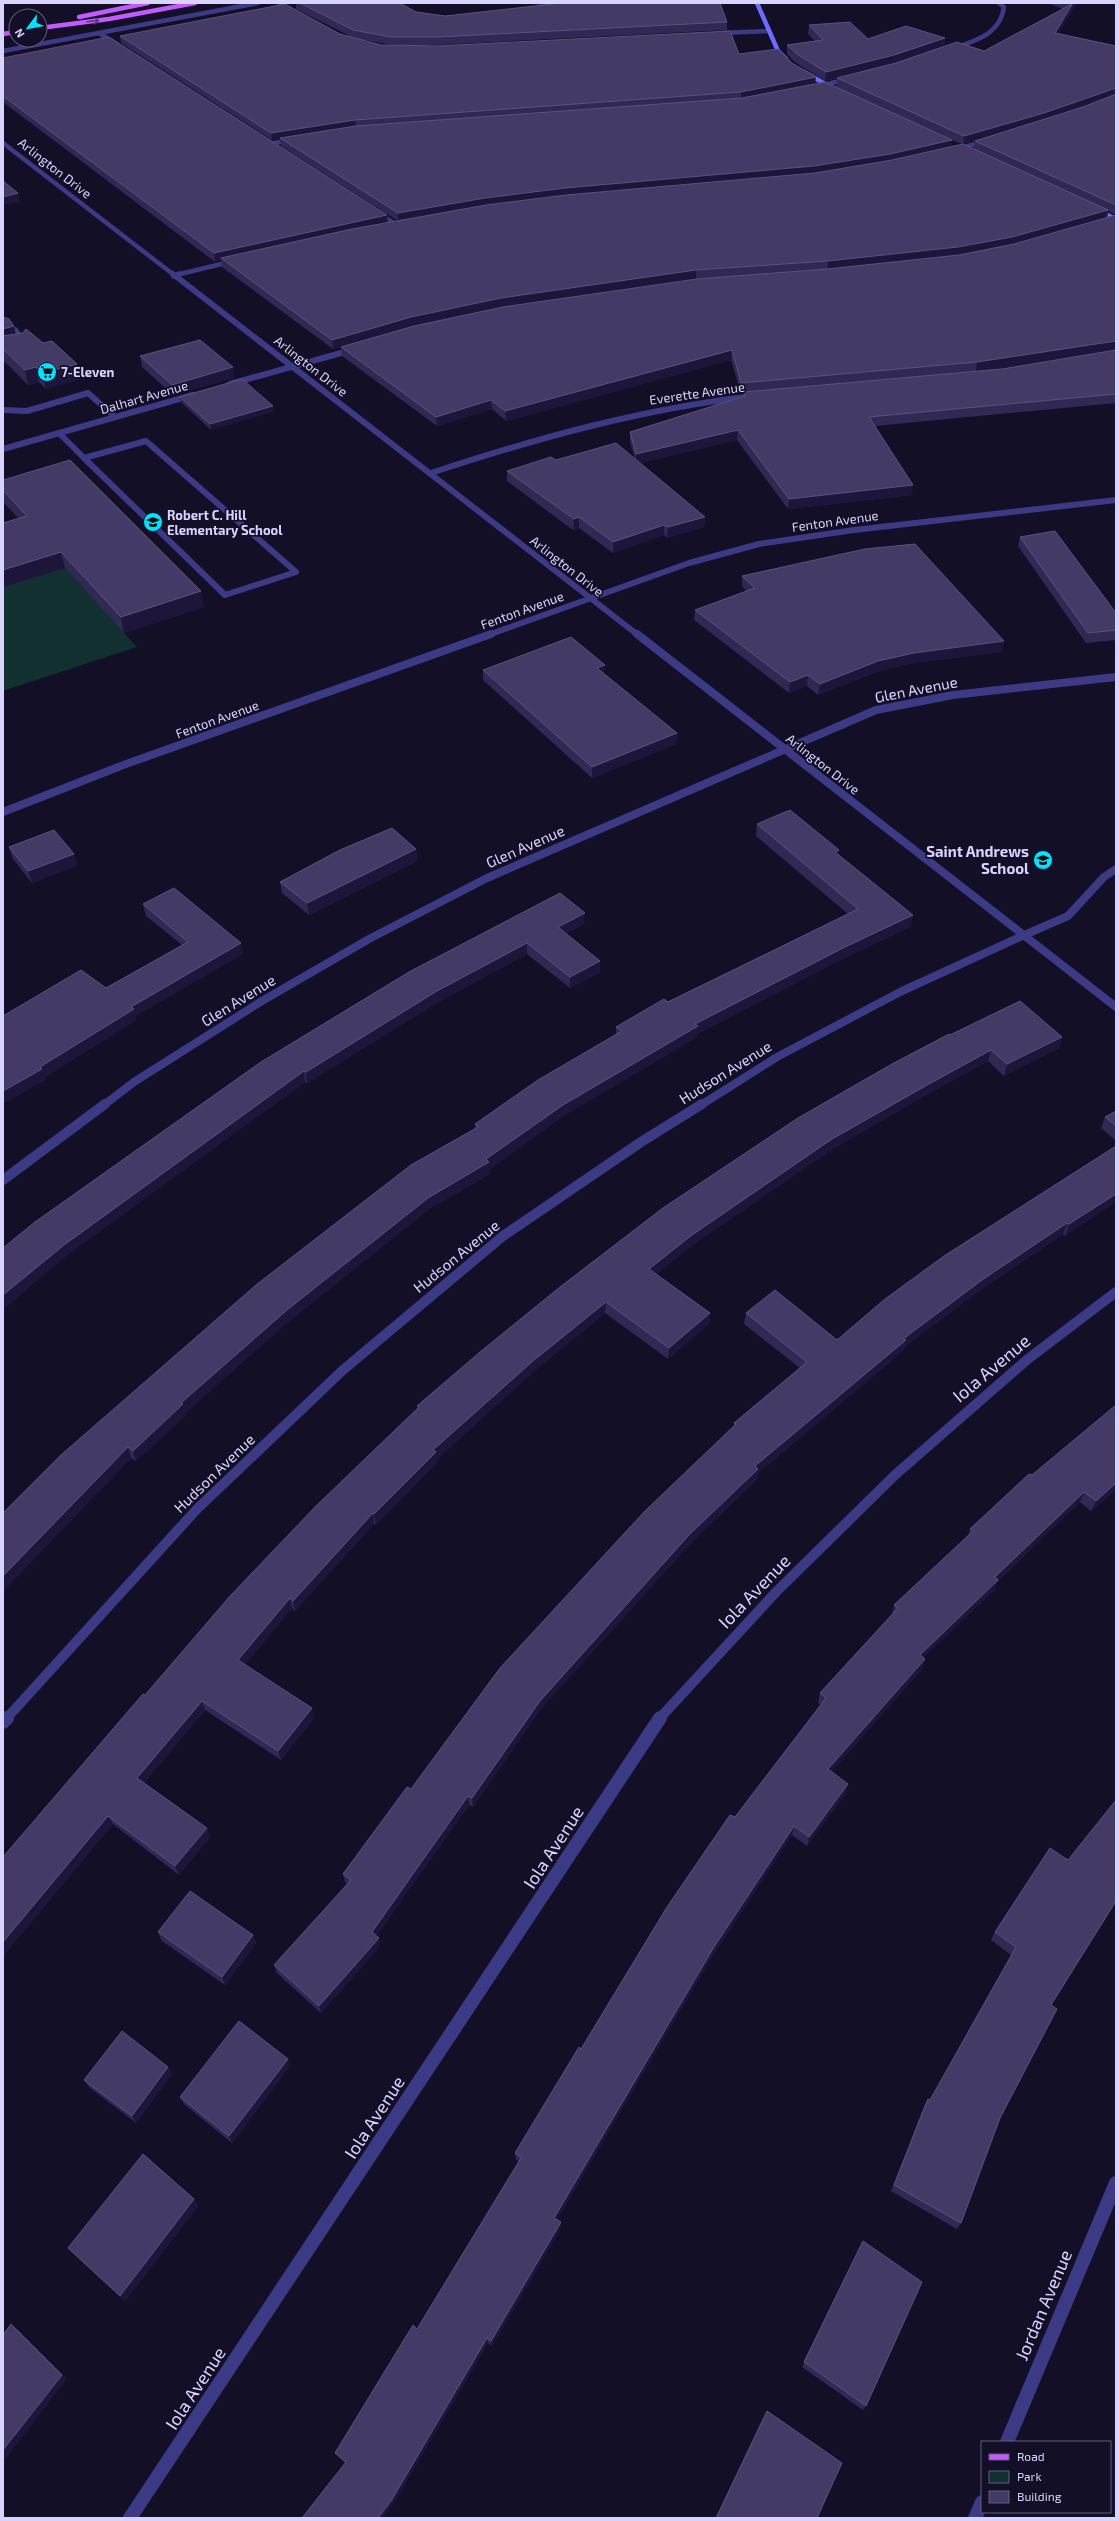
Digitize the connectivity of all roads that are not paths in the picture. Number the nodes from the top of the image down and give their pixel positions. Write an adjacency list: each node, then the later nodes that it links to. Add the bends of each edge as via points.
1 (148, 3): 8 (main road)
2 (195, 3): 9 (main road, one-way to 2, via 109,19)
3 (258, 3): 11 (street)
4 (279, 3): 7 (street)
5 (757, 3): 10 (street)
6 (999, 3): 15 (street, via 1004,7 1004,17 999,27 984,36)
7 (295, 12)
8 (48, 25)
9 (48, 26)
10 (769, 30): 12 (street); 16 (street, via 778,50)
11 (99, 33): 13 (street); 14 (street)
12 (710, 34)
13 (125, 50)
14 (3, 51)
15 (943, 52)
16 (788, 61)
17 (799, 70): 19 (street)
18 (854, 77): 19 (street)
19 (824, 85): 20 (street); 21 (street)
20 (813, 87)
21 (836, 90)
22 (301, 137): 27 (street)
23 (992, 139): 29 (street)
24 (264, 140): 27 (street)
25 (949, 142): 29 (street)
26 (3, 143): 40 (street, Arlington Drive)
27 (270, 144): 28 (street)
28 (277, 148)
29 (961, 148): 30 (street); 31 (street)
30 (950, 151)
31 (968, 151)
32 (368, 206): 37 (street)
33 (1090, 207): 34 (street)
34 (1116, 219): 35 (street)
35 (1106, 223)
36 (405, 224): 37 (street)
37 (397, 225): 38 (street)
38 (390, 226)
39 (239, 259): 40 (street)
40 (174, 276): 44 (street, Arlington Drive)
41 (3, 327): 43 (street, via 8,326 15,330 25,344)
42 (360, 347): 44 (street)
43 (3, 349)
44 (292, 367): 45 (street); 53 (street, Arlington Drive)
45 (221, 387)
46 (198, 393): 49 (street, Dalhart Avenue)
47 (758, 396): 53 (street, Everette Avenue, via 628,415 538,437)
48 (3, 410): 49 (street, via 27,411 88,393)
49 (115, 417): 50 (street, Dalhart Avenue)
50 (58, 433): 51 (street, Dalhart Avenue); 52 (street)
51 (3, 449)
52 (84, 458): 52 (street, via 224,595 296,572 146,441)
53 (431, 473): 55 (street, Arlington Drive)
54 (1116, 500): 55 (street, Fenton Avenue, via 854,530 759,544 689,563)
55 (589, 599): 57 (street, Arlington Drive); 58 (street, Fenton Avenue, via 126,764)
56 (1116, 677): 57 (street, Glen Avenue, via 953,695 876,710)
57 (787, 750): 60 (street, Arlington Drive); 62 (street, Glen Avenue, via 487,878 369,939 262,1001 134,1082)
58 (3, 812)
59 (1116, 869): 60 (street, Hudson Avenue, via 1104,877 1068,916)
60 (1022, 936): 61 (street, Arlington Drive); 64 (street, Hudson Avenue, via 900,992 777,1057 640,1142 503,1236 343,1370 197,1509)
61 (1116, 1007)
62 (3, 1180)
63 (1116, 1292): 68 (street, Iola Avenue, via 1028,1359 895,1475 776,1592 665,1710)
64 (3, 1722)
65 (1116, 2183): 66 (street, Jordan Avenue)
66 (1007, 2441)
67 (981, 2504): 69 (street)
68 (130, 2518)
69 (975, 2518)

